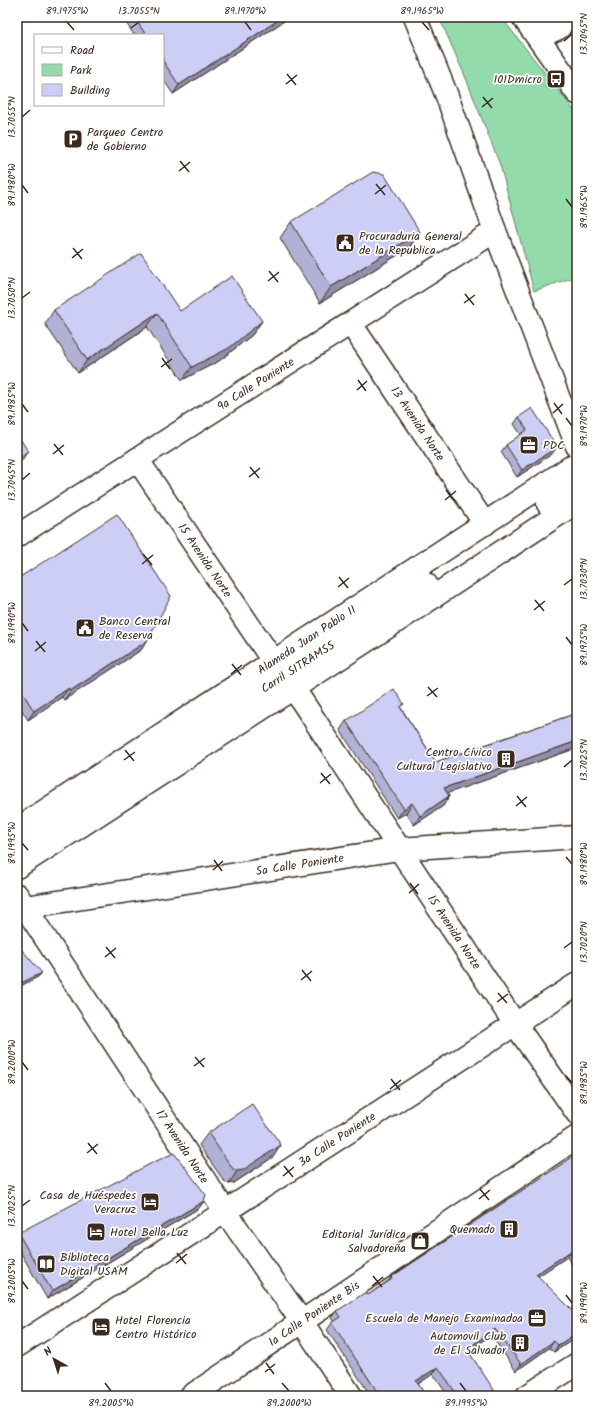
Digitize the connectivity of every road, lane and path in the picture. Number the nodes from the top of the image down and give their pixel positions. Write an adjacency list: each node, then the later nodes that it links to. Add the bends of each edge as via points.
1 (415, 17): 7 (street, via 447,96)
2 (562, 17): 4 (street, via 563,22 559,28 550,32)
3 (573, 17): 5 (street)
4 (527, 21): 6 (street)
5 (577, 21)
6 (577, 93)
7 (495, 231): 8 (street, 9a Calle Poniente); 9 (street)
8 (351, 324): 10 (street, 9a Calle Poniente); 14 (street, 13 Avenida Norte)
9 (577, 446)
10 (137, 459): 15 (street, 9a Calle Poniente); 16 (street, 15 Avenida Norte)
11 (577, 463): 14 (street, Alameda Juan Pablo II)
12 (577, 485): 20 (street, Carril SITRAMSS)
13 (577, 502): 17 (street)
14 (485, 524): 16 (street, Alameda Juan Pablo II)
15 (17, 536)
16 (274, 661): 18 (street, Alameda Juan Pablo II)
17 (294, 689): 21 (street, 15 Avenida Norte); 22 (street)
18 (17, 829)
19 (577, 837): 21 (street, 5a Calle Poniente)
20 (17, 848)
21 (399, 849): 23 (street, 5a Calle Poniente); 25 (street, 15 Avenida Norte)
22 (17, 867)
23 (21, 901): 28 (street, 17 Avenida Norte)
24 (577, 984): 25 (street, 3a Calle Poniente)
25 (515, 1024): 26 (street, 15 Avenida Norte); 28 (street, 3a Calle Poniente)
26 (577, 1114)
27 (577, 1137): 29 (street, 1a Calle Poniente Bis)
28 (225, 1211): 29 (street, 17 Avenida Norte); 30 (street, 3a Calle Poniente)
29 (302, 1322): 32 (street, 1a Calle Poniente Bis); 33 (street, 17 Avenida Norte)
30 (17, 1346)
31 (577, 1364): 34 (street)
32 (191, 1396)
33 (351, 1396)
34 (527, 1396)

